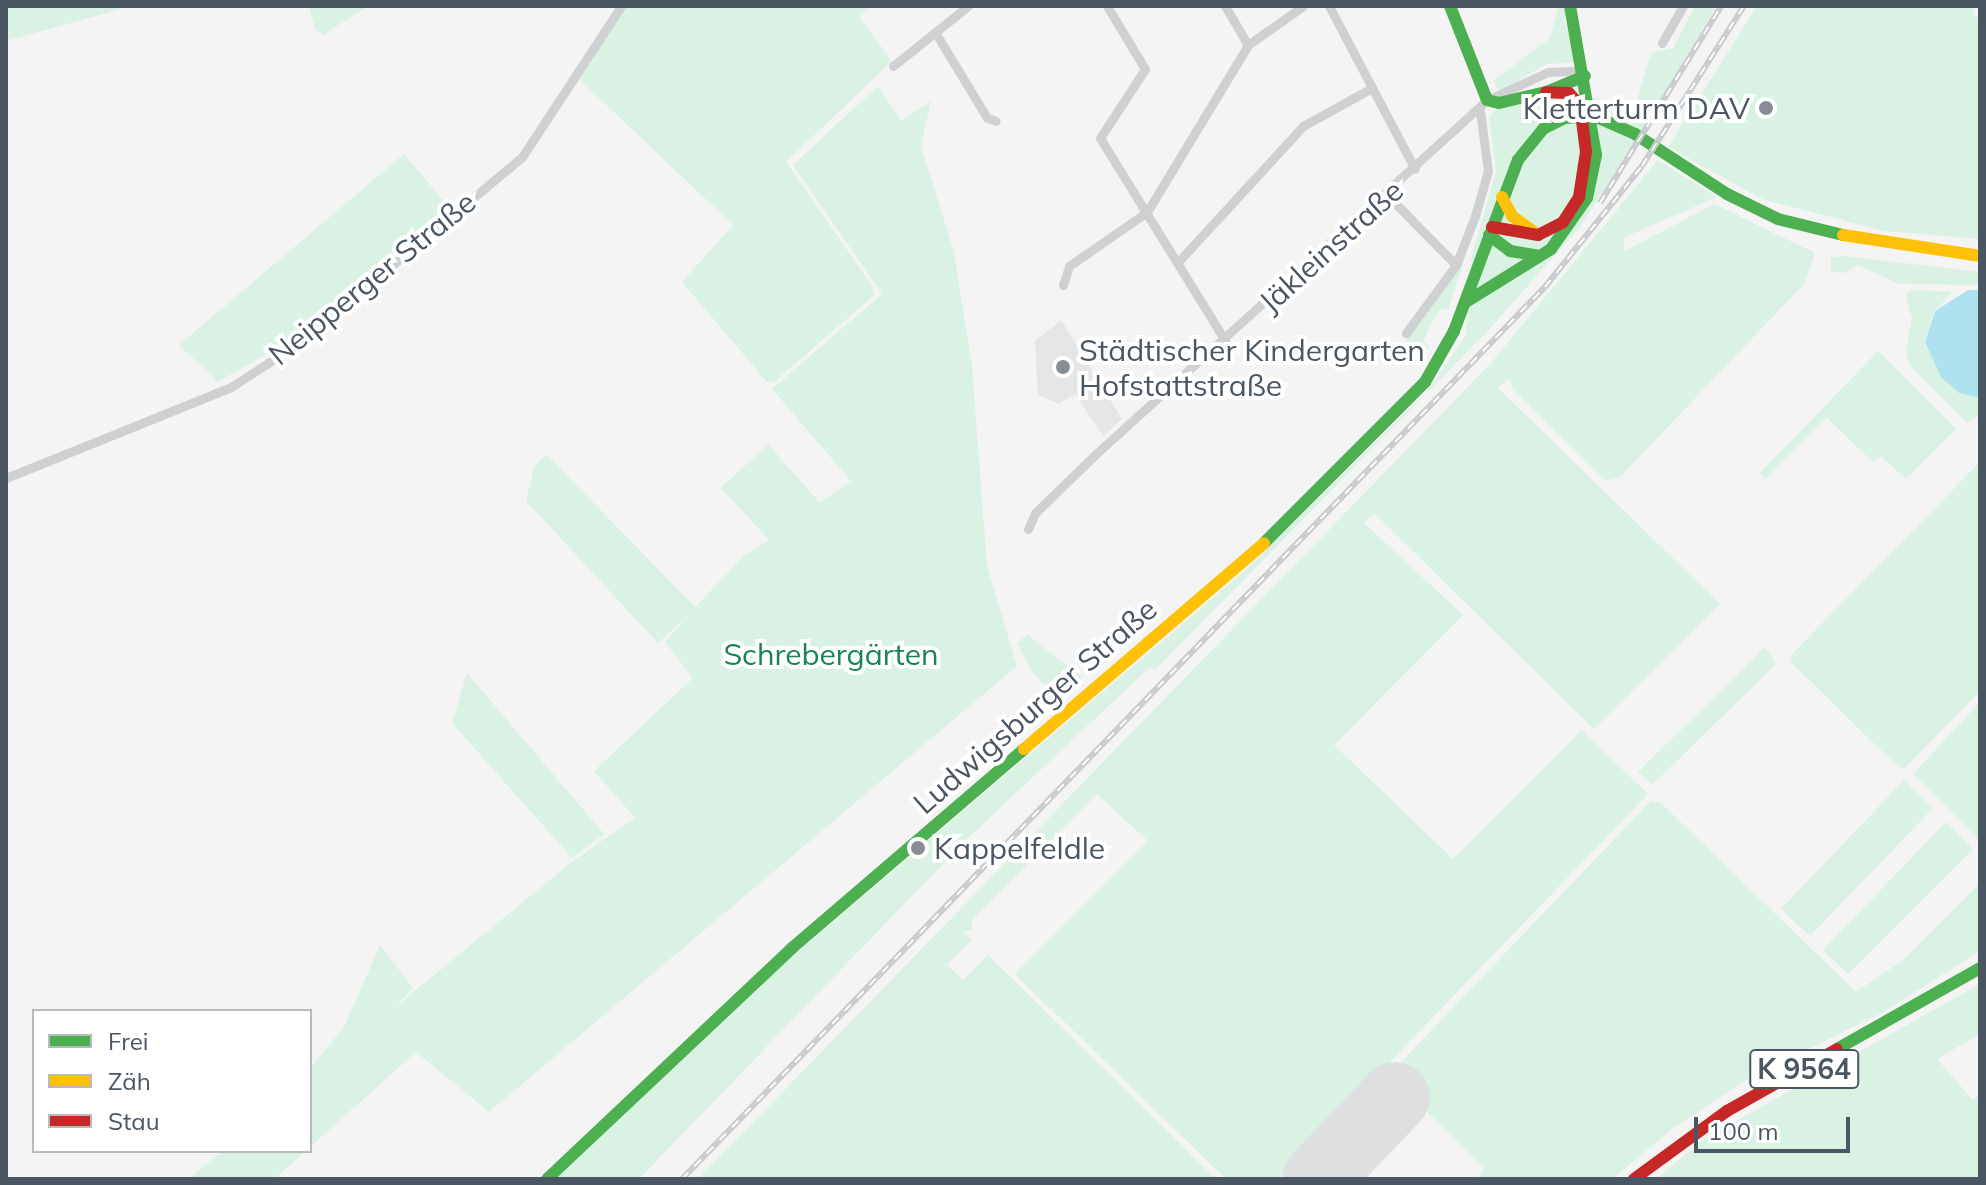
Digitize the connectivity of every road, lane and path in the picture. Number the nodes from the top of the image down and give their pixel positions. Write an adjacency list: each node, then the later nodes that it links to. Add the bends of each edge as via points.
1 (621, 6): 36 (street, Neipperger Straße, via 522,157 303,340 231,387)
2 (968, 6): 10 (street)
3 (1107, 6): 25 (street, via 1145,69 1100,138)
4 (1225, 6): 12 (street)
5 (1303, 6): 12 (street)
6 (1329, 6): 15 (street)
7 (1450, 6): 17 (main road)
8 (1570, 6): 14 (main road)
9 (1683, 6): 11 (street)
10 (935, 32): 13 (street); 20 (street, via 987,118)
11 (1662, 43)
12 (1248, 45): 25 (street)
13 (893, 66)
14 (1585, 76): 16 (main road); 17 (street, via 1548,72); 18 (main road)
15 (1370, 89): 22 (street); 30 (street, via 1303,126)
16 (1546, 92): 17 (main road, via 1499,103); 18 (main road, via 1569,93)
17 (1487, 100): 19 (street, Jäkleinstraße)
18 (1585, 105): 21 (main road)
19 (1480, 111): 22 (street, Jäkleinstraße); 31 (street, via 1488,171)
20 (996, 121)
21 (1591, 154): 27 (main road, via 1571,211 1552,230); 28 (main road, via 1579,213 1551,249)
22 (1415, 169): 23 (street, Jäkleinstraße)
23 (1387, 195): 31 (street); 35 (street, Jäkleinstraße)
24 (1502, 197): 26 (main road, Ludwigsburger Straße); 27 (main road, via 1512,216); 29 (main road, Ludwigsburger Straße, via 1518,160 1543,129 1576,116 1608,121 1778,219 1870,242)
25 (1147, 212): 30 (street); 32 (street, via 1069,266)
26 (1491, 231): 27 (main road); 28 (main road, via 1510,251); 33 (main road, Ludwigsburger Straße)
27 (1538, 235)
28 (1539, 255): 33 (main road)
29 (1980, 256)
30 (1178, 262): 35 (street)
31 (1456, 265): 34 (street)
32 (1063, 285)
33 (1466, 302): 39 (main road, Ludwigsburger Straße, via 1425,382 1311,500 810,932)
34 (1406, 333)
35 (1225, 340): 37 (street, Jäkleinstraße, via 1095,454 1035,513)
36 (6, 478)
37 (1028, 529)
38 (1980, 968): 40 (main road, K 9564, via 1727,1111)
39 (547, 1179)
40 (1634, 1179)

